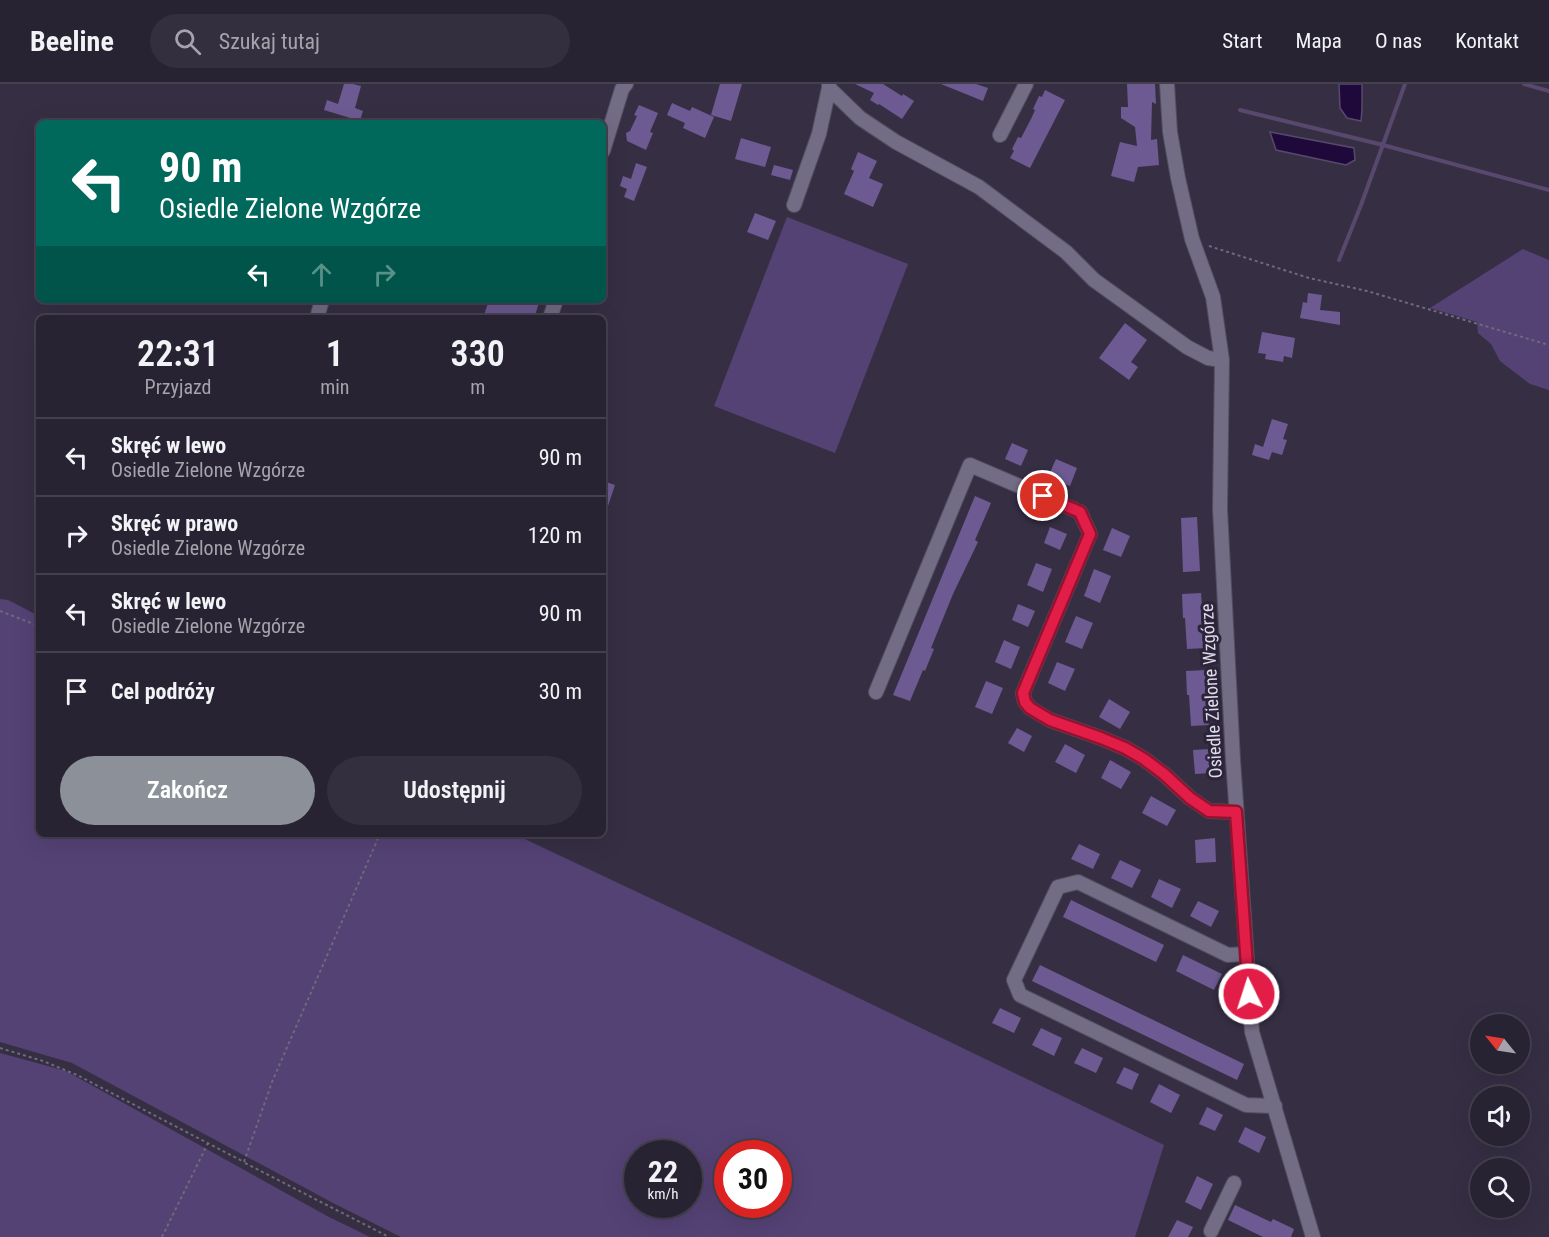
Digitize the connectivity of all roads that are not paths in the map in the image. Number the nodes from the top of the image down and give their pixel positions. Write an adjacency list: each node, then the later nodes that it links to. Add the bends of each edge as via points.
1 (626, 84): 6 (street)
2 (1026, 84): 5 (street)
3 (1167, 84): 8 (street, Osiedle Zielone Wzgórze, via 1178,178 1192,239 1213,297)
4 (829, 86): 7 (street, via 819,134); 8 (street, via 860,118 979,187 1066,252 1094,280 1187,347)
5 (1000, 135)
6 (606, 141)
7 (794, 205)
8 (1222, 360): 10 (street, Osiedle Zielone Wzgórze, via 1220,509)
9 (876, 692): 10 (street, Osiedle Zielone Wzgórze, via 970,465 1080,512 1090,534 1023,693 1025,702 1050,720 1125,748 1209,811)
10 (1236, 812): 11 (street)
11 (1246, 954): 12 (street, via 1252,1032); 12 (street, via 1228,955 1078,882 1058,887 1014,980 1020,996 1246,1105)
12 (1275, 1106): 15 (street)
13 (1234, 1183): 14 (street)
14 (1214, 1235)
15 (1313, 1237)

